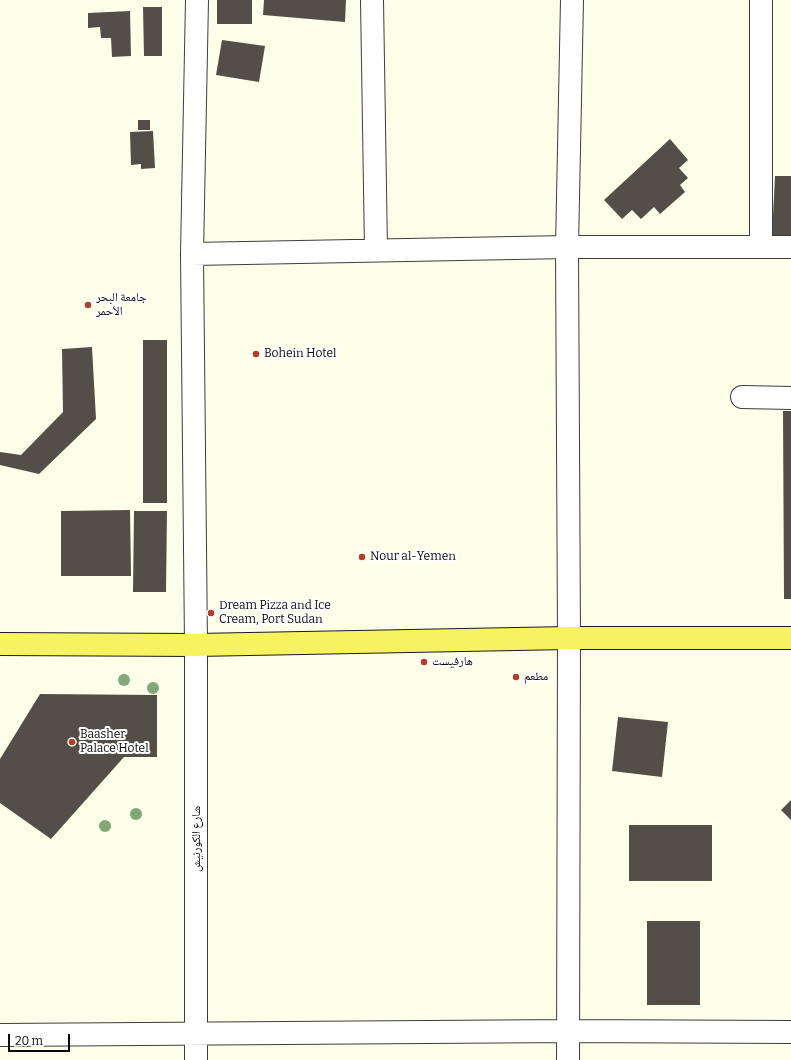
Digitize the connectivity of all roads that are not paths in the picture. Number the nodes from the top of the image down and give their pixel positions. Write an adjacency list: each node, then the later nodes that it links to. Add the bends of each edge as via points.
1 (197, 0): 9 (street, شارع الكورنيش)
2 (372, 0): 8 (street)
3 (572, 0): 5 (street)
4 (761, 0): 6 (street)
5 (567, 247): 6 (street); 8 (street); 12 (street)
6 (761, 247): 7 (street)
7 (791, 247)
8 (376, 250): 9 (street)
9 (192, 254): 15 (street, شارع الكورنيش)
10 (742, 397): 11 (street)
11 (791, 398)
12 (569, 638): 13 (main road); 15 (main road); 16 (street)
13 (791, 638)
14 (0, 644): 15 (main road)
15 (196, 645): 17 (street, شارع الكورنيش)
16 (568, 1031): 17 (street); 18 (street); 21 (street)
17 (197, 1032): 19 (street); 20 (street, شارع الكورنيش)
18 (791, 1032)
19 (0, 1034)
20 (196, 1060)
21 (568, 1060)

